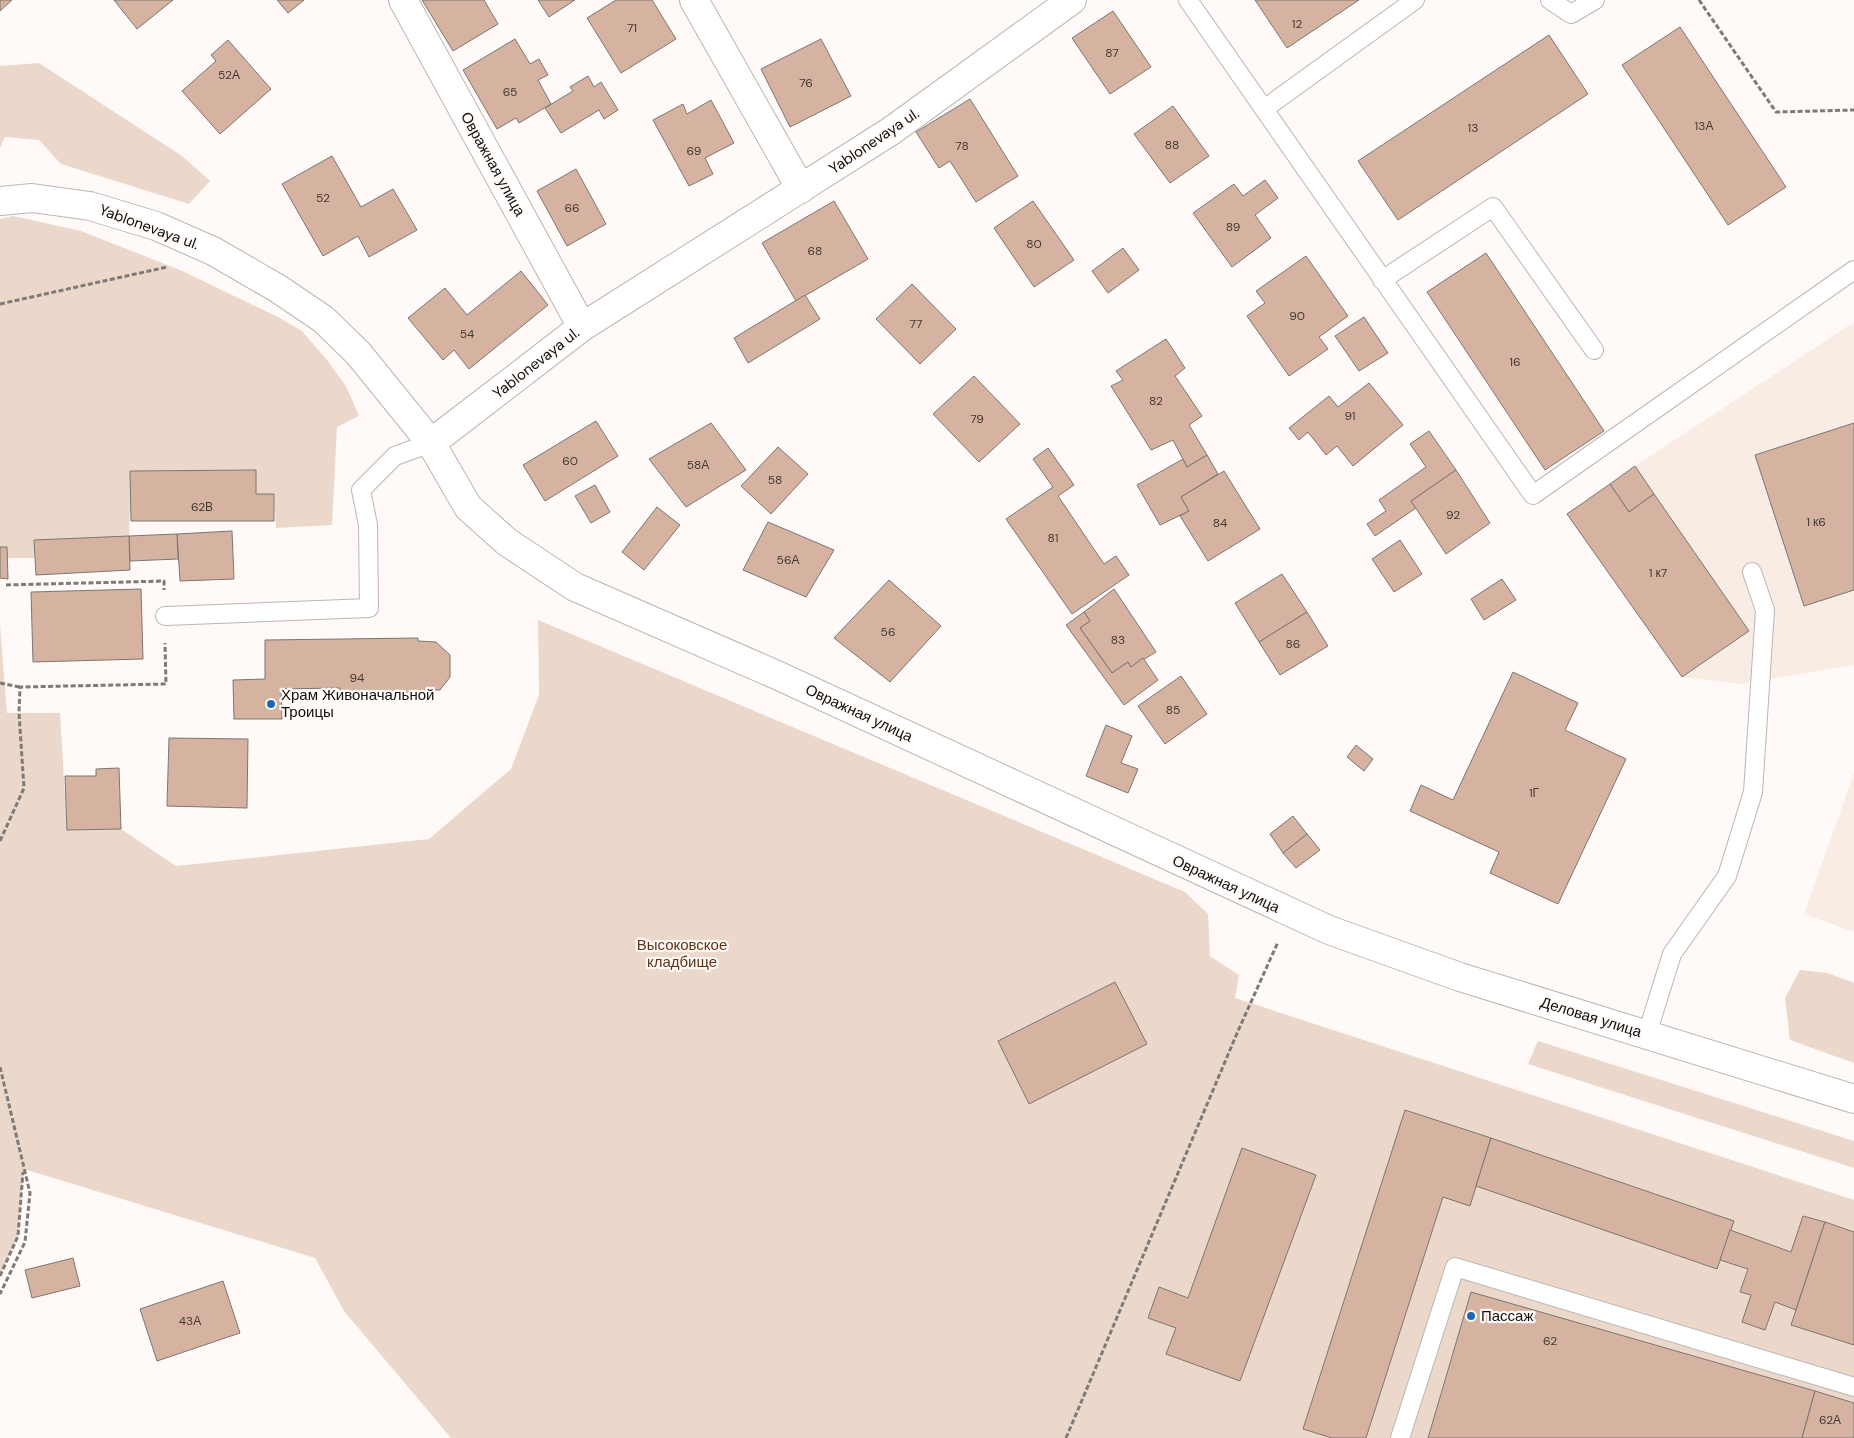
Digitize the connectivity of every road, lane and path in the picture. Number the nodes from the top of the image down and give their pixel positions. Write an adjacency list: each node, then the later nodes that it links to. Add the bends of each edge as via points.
1 (403, 0): 17 (street, Овражная улица)
2 (694, 0): 11 (street)
3 (1072, 0): 11 (street, Yablonevaya ul., via 891,131)
4 (1188, 0): 9 (lane)
5 (1415, 0): 9 (lane)
6 (1550, 0): 7 (lane, via 1571,14)
7 (1594, 0)
8 (1699, 0): 10 (path, via 1776,112)
9 (1264, 109): 15 (lane)
10 (1854, 110)
11 (801, 189): 17 (street, Yablonevaya ul.)
12 (0, 201): 19 (street, Yablonevaya ul., via 32,198 90,206 156,226 213,251 323,319 358,354)
13 (175, 265): 16 (path)
14 (1854, 270): 15 (lane, via 1533,495)
15 (1382, 280): 18 (lane, via 1493,207)
16 (0, 304)
17 (582, 327): 19 (street, Yablonevaya ul.)
18 (1594, 350)
19 (431, 444): 22 (lane, via 395,456 361,490 368,525 369,608); 26 (street, Овражная улица, via 468,507 507,542 576,587 779,676)
20 (1752, 572): 28 (lane, via 1765,610 1753,792 1728,876 1672,954)
21 (6, 585): 22 (path, via 164,581)
22 (165, 616): 24 (path, via 166,684)
23 (0, 683): 24 (path)
24 (20, 686): 25 (path, via 24,788)
25 (0, 841)
26 (1329, 930): 28 (street, Деловая улица, via 1460,977)
27 (1283, 933): 35 (path, via 1238,1030)
28 (1647, 1034): 30 (street, Деловая улица)
29 (0, 1067): 31 (path)
30 (1854, 1099)
31 (24, 1169): 32 (path, via 18,1236); 33 (path, via 30,1194 25,1242)
32 (0, 1276)
33 (0, 1294)
34 (1854, 1387): 36 (lane, via 1455,1267)
35 (1066, 1438)
36 (1400, 1438)

